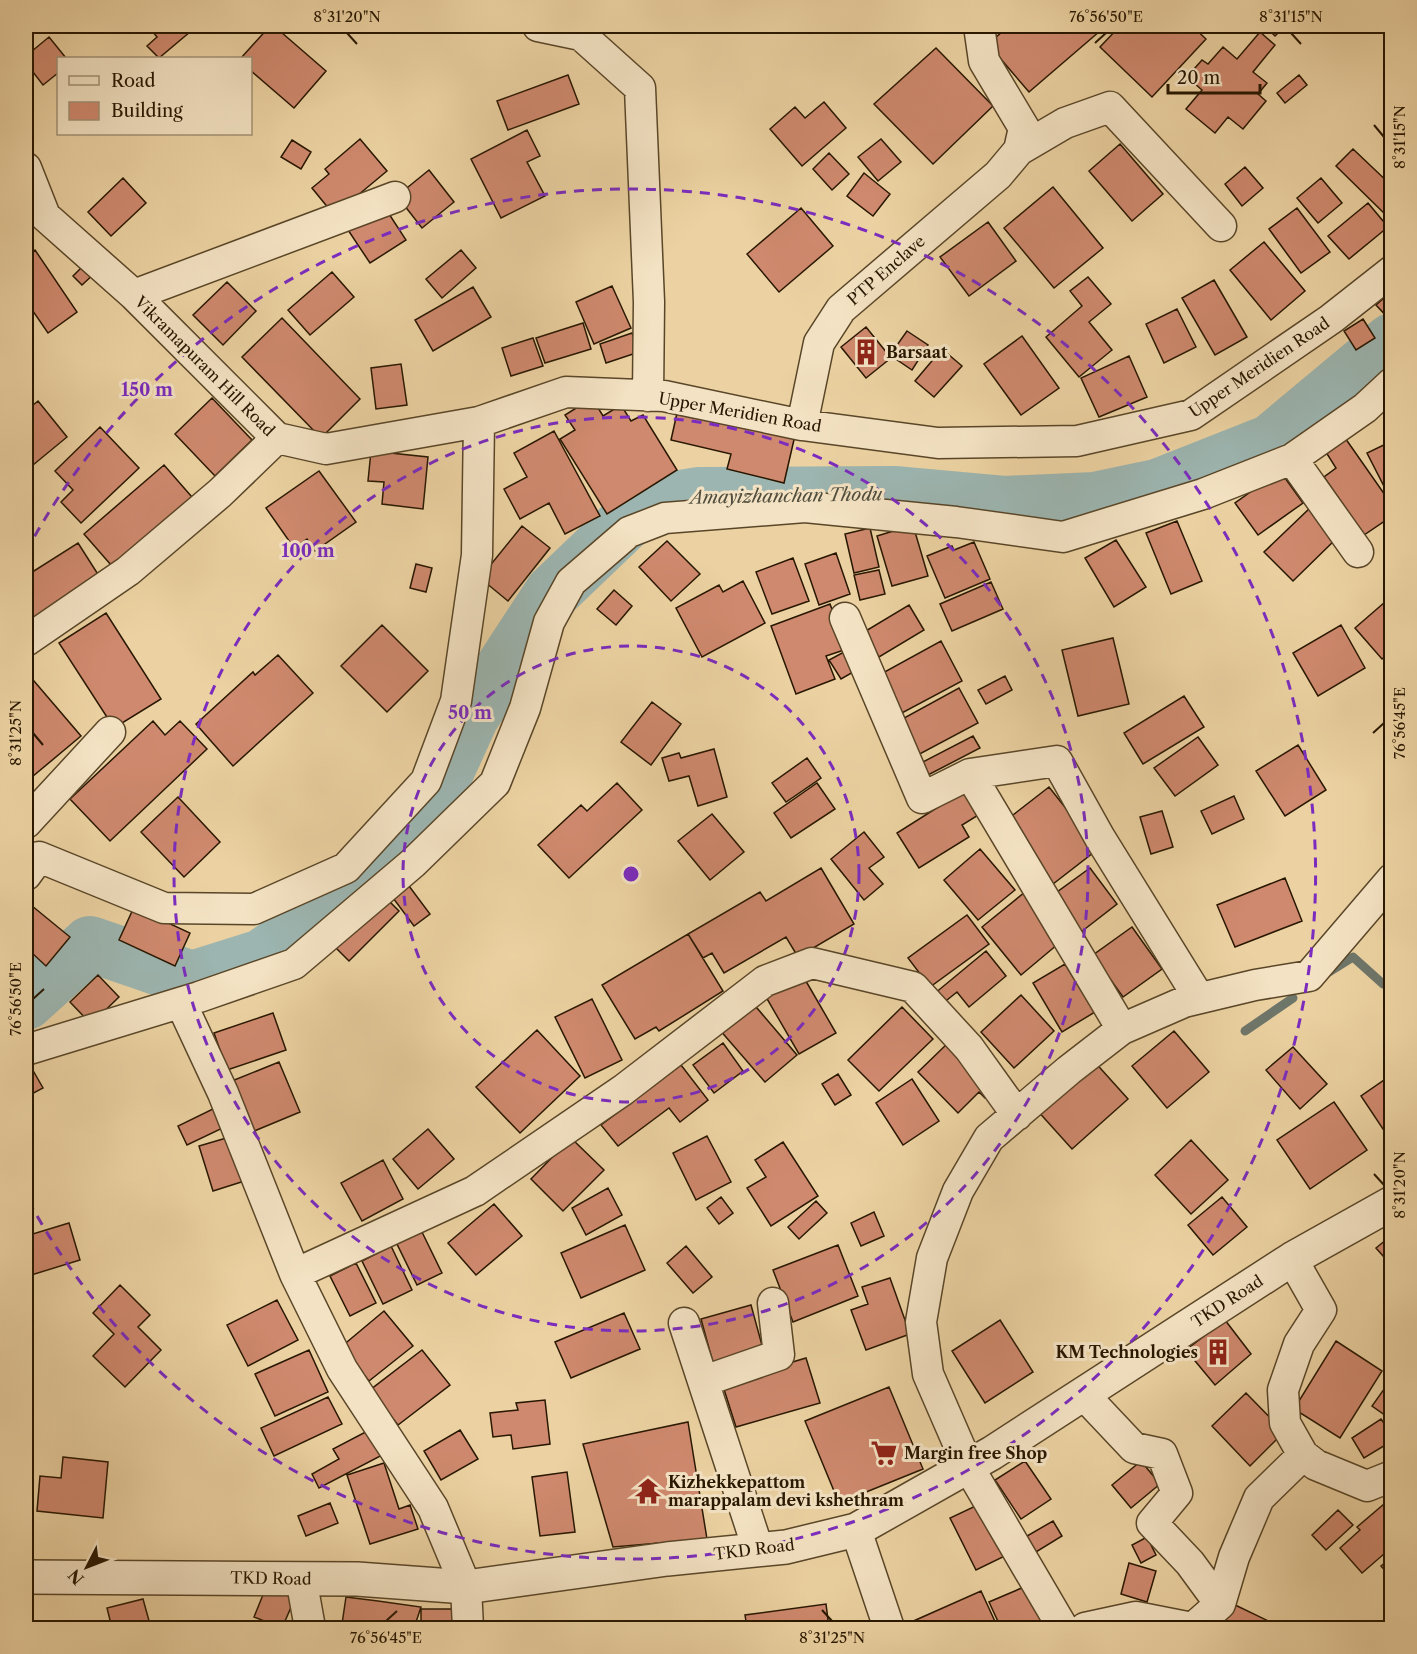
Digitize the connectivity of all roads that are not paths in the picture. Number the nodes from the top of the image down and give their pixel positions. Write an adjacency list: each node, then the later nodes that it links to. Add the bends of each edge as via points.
1 (538, 26): 10 (street, via 581,35 640,87 649,302)
2 (979, 26): 3 (street, via 984,61 1024,128)
3 (1019, 150): 6 (street, PTP Enclave, via 1065,123 1110,107); 12 (street, PTP Enclave, via 998,175 841,309 819,343)
4 (26, 168): 8 (street, Vikramapuram Hill Road, via 45,216)
5 (395, 197): 8 (street)
6 (1221, 226)
7 (1392, 271): 12 (street, Upper Meridien Road, via 1331,319 1191,415 1077,441 938,443)
8 (135, 295): 13 (street, Vikramapuram Hill Road)
9 (1392, 383): 14 (street, via 1365,408)
10 (648, 396): 11 (street, Upper Meridien Road, via 566,393); 12 (street, Upper Meridien Road)
11 (479, 422): 13 (street, Vikramapuram Hill Road, via 326,449); 21 (street, via 477,555 456,701 426,781 346,868 254,909 165,908)
12 (802, 425)
13 (277, 438): 17 (street, via 128,572)
14 (1292, 459): 15 (street); 24 (street, via 1203,494 1063,537 805,507 665,518 629,532 571,582 549,622 525,708 495,783 413,863 294,964)
15 (1358, 552)
16 (845, 618): 19 (street, via 921,798)
17 (26, 641)
18 (110, 732): 20 (street)
19 (970, 774): 23 (street, via 1057,762); 25 (street)
20 (26, 823)
21 (30, 856)
22 (1392, 879): 23 (street, via 1309,976)
23 (1199, 998): 25 (street)
24 (181, 1003): 26 (street); 30 (street, via 223,1093)
25 (1122, 1029): 27 (street)
26 (26, 1050)
27 (1017, 1115): 30 (street, via 969,1048 913,987 812,963 765,981 623,1090 475,1191); 36 (street, via 989,1138 958,1191 932,1258 921,1322 928,1374)
28 (1392, 1203): 29 (street, TKD Road)
29 (1292, 1259): 34 (street, TKD Road); 35 (street, via 1321,1310 1299,1344 1283,1390 1285,1424)
30 (295, 1274): 42 (street, via 342,1369 433,1508)
31 (773, 1303): 33 (street, via 779,1355)
32 (684, 1323): 33 (street)
33 (704, 1382): 39 (street)
34 (1083, 1394): 36 (street, TKD Road); 43 (street, via 1134,1448 1162,1454 1177,1493 1152,1523 1190,1563)
35 (1303, 1455): 37 (street, via 1316,1465 1367,1486); 43 (street, via 1259,1498 1234,1557)
36 (968, 1466): 38 (street, TKD Road); 47 (street)
37 (1392, 1476)
38 (856, 1530): 39 (street, TKD Road); 46 (street)
39 (758, 1550): 42 (street, TKD Road)
40 (26, 1576): 41 (street, TKD Road)
41 (301, 1578): 42 (street, TKD Road); 44 (street)
42 (466, 1587): 45 (street)
43 (1220, 1604): 49 (street)
44 (310, 1629)
45 (468, 1629)
46 (889, 1629)
47 (1064, 1629)
48 (1085, 1629): 49 (street, via 1136,1617)
49 (1192, 1629)

